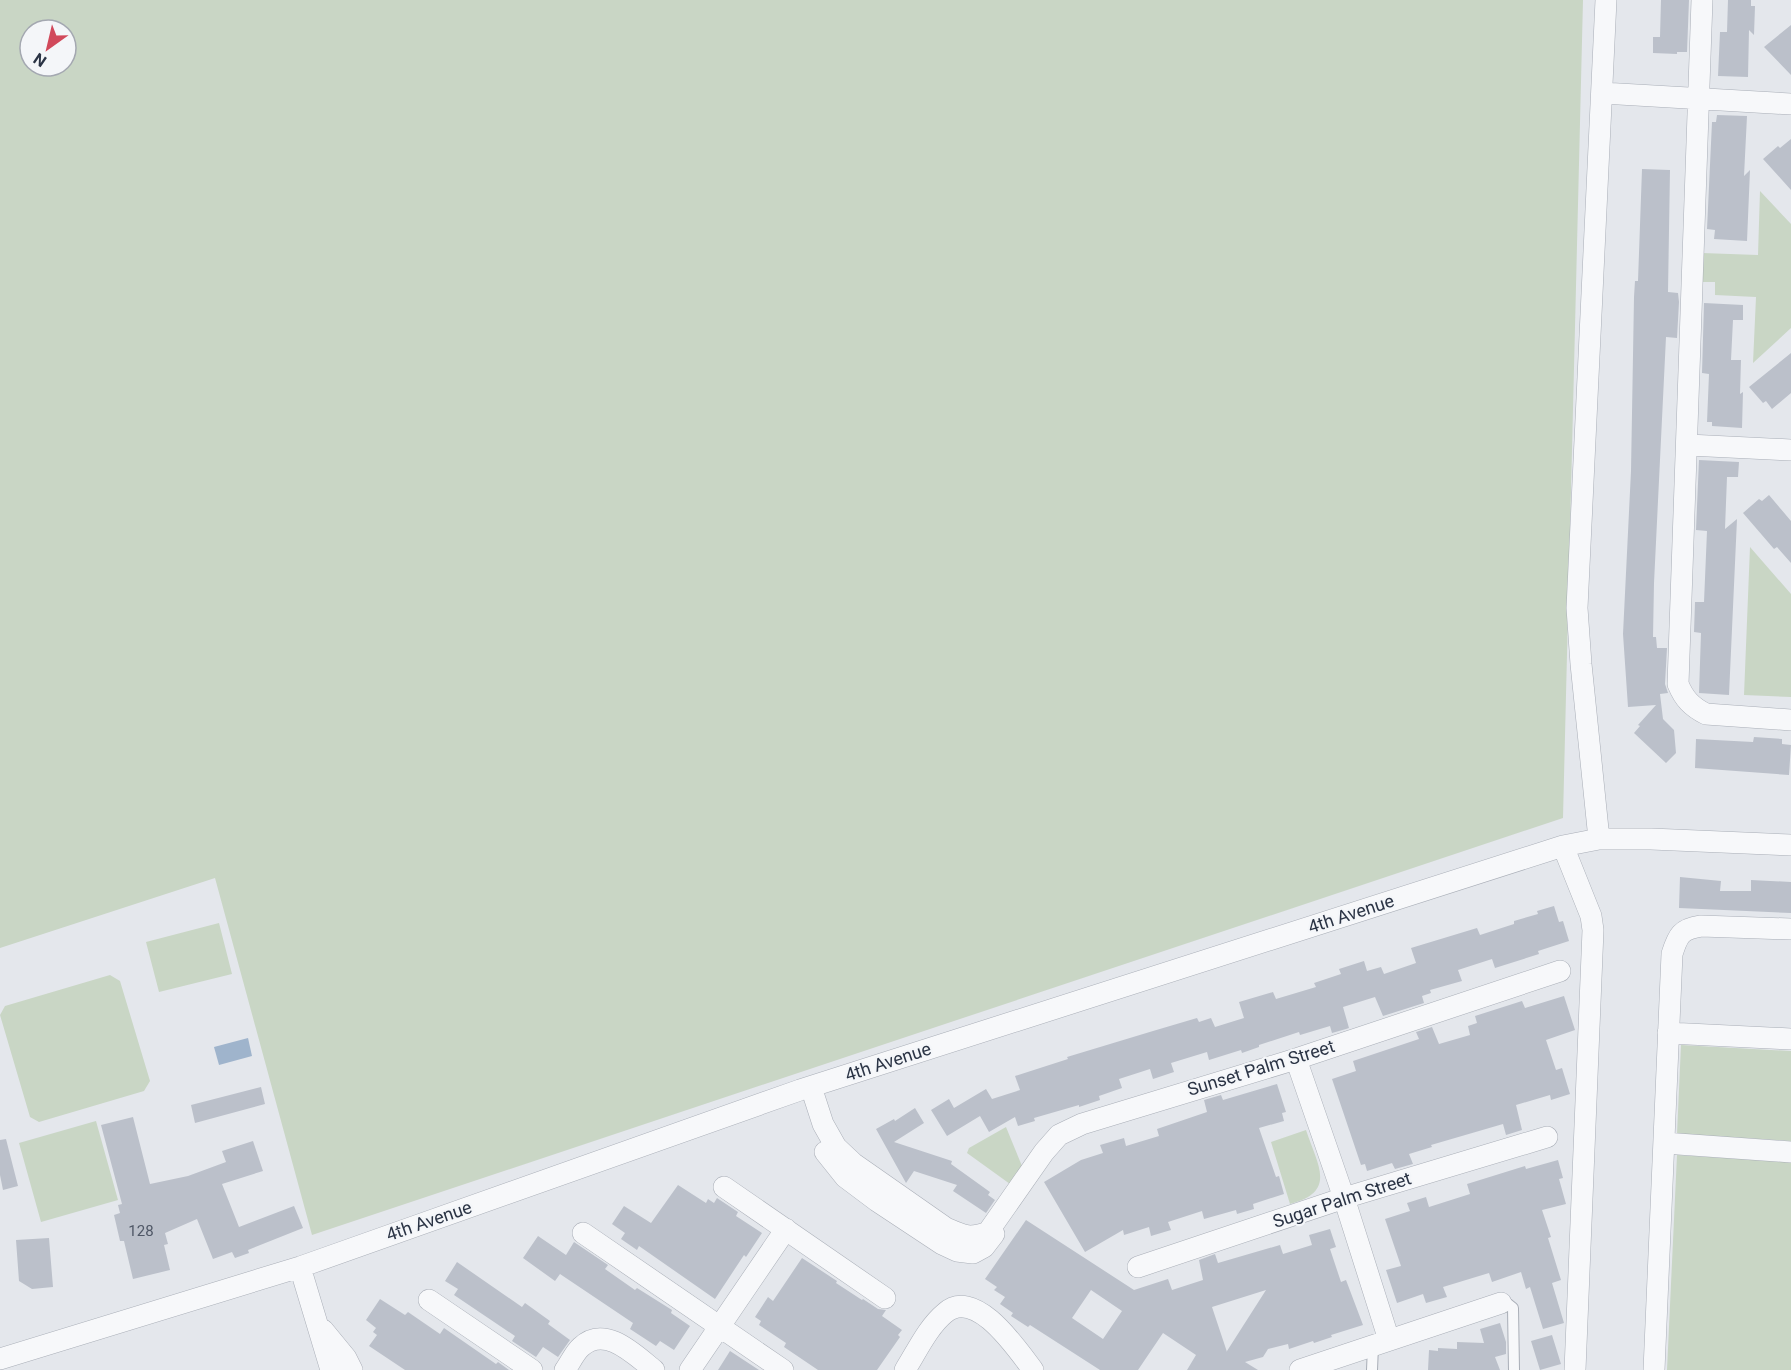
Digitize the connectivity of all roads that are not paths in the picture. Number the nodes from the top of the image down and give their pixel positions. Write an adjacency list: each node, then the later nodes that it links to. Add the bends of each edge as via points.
1 (1606, 0): 3 (street)
2 (1702, 0): 4 (street)
3 (1602, 93): 4 (street); 9 (street, via 1577,608)
4 (1699, 98): 5 (street); 6 (street)
5 (1791, 104)
6 (1688, 445): 7 (street); 8 (street, via 1678,684 1683,697 1706,714)
7 (1791, 450)
8 (1791, 720)
9 (1599, 839): 10 (street, 4th Avenue); 11 (street, 4th Avenue)
10 (1791, 845)
11 (1563, 846): 17 (street, 4th Avenue); 46 (street, via 1593,930)
12 (1791, 929): 14 (street, via 1688,927 1672,954)
13 (1560, 971): 16 (street, Sunset Palm Street)
14 (1668, 1033): 15 (street); 19 (street)
15 (1791, 1039)
16 (1296, 1059): 17 (street, Sunset Palm Street, via 1111,1114 1059,1135 988,1232 973,1237 946,1228 853,1163 836,1147); 22 (street)
17 (805, 1088): 25 (street, 4th Avenue)
18 (1547, 1137): 22 (street, Sugar Palm Street)
19 (1664, 1143): 20 (street); 47 (street)
20 (1791, 1152)
21 (724, 1186): 23 (street)
22 (1344, 1198): 26 (street, Sugar Palm Street); 32 (street)
23 (786, 1229): 27 (street); 31 (street)
24 (583, 1233): 31 (street)
25 (300, 1267): 30 (street); 33 (street, 4th Avenue)
26 (1138, 1267)
27 (885, 1298)
28 (429, 1300): 36 (street)
29 (1501, 1302): 32 (street); 45 (lane, via 1513,1308)
30 (317, 1322): 34 (street); 35 (street)
31 (720, 1326): 39 (street); 40 (street)
32 (1381, 1343): 43 (street); 44 (lane)
33 (0, 1359)
34 (331, 1370)
35 (352, 1370)
36 (532, 1370)
37 (565, 1370): 38 (street, via 581,1347 606,1338)
38 (654, 1370)
39 (690, 1370)
40 (783, 1370)
41 (905, 1370): 42 (street, via 936,1322 957,1306 986,1316)
42 (1033, 1370)
43 (1300, 1370)
44 (1372, 1370)
45 (1514, 1370)
46 (1575, 1370)
47 (1654, 1370)

